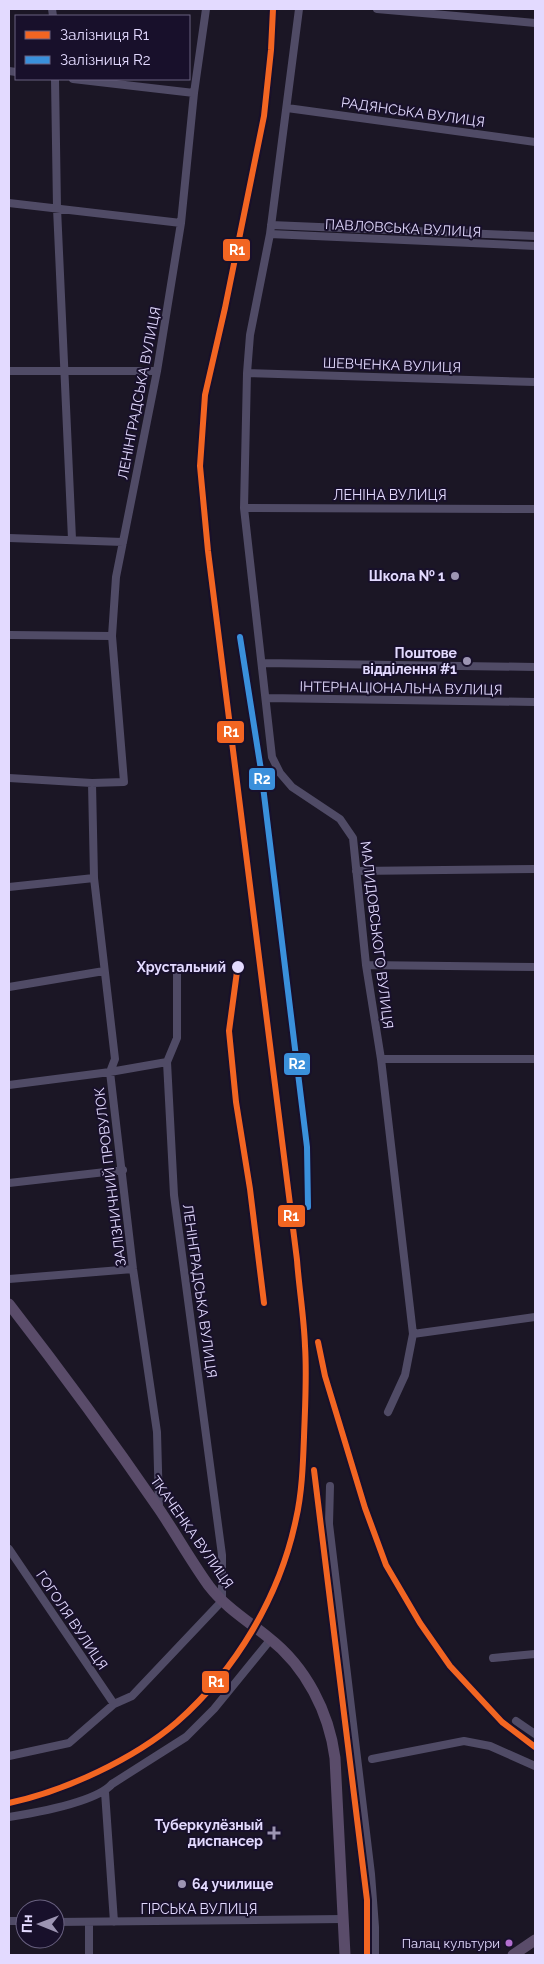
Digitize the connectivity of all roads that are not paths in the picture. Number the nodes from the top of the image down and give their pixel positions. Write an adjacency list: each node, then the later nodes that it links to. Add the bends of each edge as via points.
1 (206, 9): 7 (street, ЛЕНІНГРАДСЬКА ВУЛИЦЯ)
2 (299, 9): 8 (street, МАЛИДОВСЬКОГО ВУЛИЦЯ)
3 (377, 9): 4 (street)
4 (535, 23)
5 (55, 80): 11 (street)
6 (82, 80): 7 (street)
7 (194, 93): 12 (street, ЛЕНІНГРАДСЬКА ВУЛИЦЯ)
8 (288, 108): 9 (street, РАДЯНСЬКА ВУЛИЦЯ); 13 (street, МАЛИДОВСЬКОГО ВУЛИЦЯ)
9 (535, 142)
10 (9, 203): 11 (street)
11 (57, 208): 12 (street); 17 (street)
12 (181, 224): 18 (street, ЛЕНІНГРАДСЬКА ВУЛИЦЯ)
13 (271, 224): 14 (street, МАЛИДОВСЬКОГО ВУЛИЦЯ); 15 (street, ПАВЛОВСЬКА ВУЛИЦЯ)
14 (270, 234): 16 (street, ПАВЛОВСЬКА ВУЛИЦЯ); 20 (street, МАЛИДОВСЬКОГО ВУЛИЦЯ, via 250,335)
15 (535, 236)
16 (535, 246)
17 (64, 371): 18 (street); 19 (street); 25 (street)
18 (158, 371): 26 (street, ЛЕНІНГРАДСЬКА ВУЛИЦЯ)
19 (9, 372)
20 (247, 372): 21 (street, ШЕВЧЕНКА ВУЛИЦЯ); 22 (street, МАЛИДОВСЬКОГО ВУЛИЦЯ)
21 (535, 382)
22 (244, 508): 23 (street, ЛЕНІНА ВУЛИЦЯ); 29 (street, МАЛИДОВСЬКОГО ВУЛИЦЯ)
23 (535, 508)
24 (9, 538): 25 (street)
25 (72, 539): 26 (street)
26 (123, 542): 28 (street, ЛЕНІНГРАДСЬКА ВУЛИЦЯ, via 116,577)
27 (9, 635): 28 (street)
28 (112, 636): 34 (street, ЛЕНІНГРАДСЬКА ВУЛИЦЯ, via 124,782)
29 (263, 663): 30 (street, ІНТЕРНАЦІОНАЛЬНА ВУЛИЦЯ); 31 (street, МАЛИДОВСЬКОГО ВУЛИЦЯ)
30 (535, 667)
31 (266, 698): 32 (street, ІНТЕРНАЦІОНАЛЬНА ВУЛИЦЯ); 36 (street, МАЛИДОВСЬКОГО ВУЛИЦЯ, via 272,756 280,773 292,787 340,819 353,838)
32 (535, 702)
33 (9, 778): 34 (street)
34 (92, 783): 37 (street, ЗАЛІЗНИЧНИЙ ПРОВУЛОК)
35 (535, 869): 36 (street)
36 (356, 871): 39 (street, МАЛИДОВСЬКОГО ВУЛИЦЯ)
37 (94, 878): 38 (street); 42 (street, ЗАЛІЗНИЧНИЙ ПРОВУЛОК)
38 (9, 887)
39 (366, 965): 41 (street); 44 (street, МАЛИДОВСЬКОГО ВУЛИЦЯ)
40 (177, 966): 46 (street, ЛЕНІНГРАДСЬКА ВУЛИЦЯ, via 177,1038)
41 (535, 967)
42 (104, 971): 43 (street); 47 (street, ЗАЛІЗНИЧНИЙ ПРОВУЛОК, via 115,1059)
43 (9, 987)
44 (381, 1059): 45 (street); 55 (street, МАЛИДОВСЬКОГО ВУЛИЦЯ)
45 (535, 1059)
46 (167, 1062): 47 (street); 60 (street, ЛЕНІНГРАДСЬКА ВУЛИЦЯ, via 174,1195 222,1556)
47 (110, 1072): 48 (street); 49 (street, ЗАЛІЗНИЧНИЙ ПРОВУЛОК)
48 (9, 1085)
49 (123, 1170): 50 (street); 51 (street, ЗАЛІЗНИЧНИЙ ПРОВУЛОК)
50 (9, 1183)
51 (133, 1269): 52 (street); 58 (street, ЗАЛІЗНИЧНИЙ ПРОВУЛОК, via 157,1432)
52 (9, 1279)
53 (9, 1304): 58 (main road, ТКАЧЕНКА ВУЛИЦЯ)
54 (535, 1317): 55 (street)
55 (412, 1334): 56 (street, МАЛИДОВСЬКОГО ВУЛИЦЯ, via 405,1375)
56 (388, 1412)
57 (330, 1486): 79 (street, via 329,1524 371,1874)
58 (159, 1509): 60 (main road, ТКАЧЕНКА ВУЛИЦЯ)
59 (9, 1549): 64 (street, ГОГОЛЯ ВУЛИЦЯ)
60 (222, 1601): 61 (main road, ТКАЧЕНКА ВУЛИЦЯ); 64 (street, via 132,1696)
61 (271, 1639): 70 (street, via 214,1709 186,1737 112,1784); 72 (main road, ТКАЧЕНКА ВУЛИЦЯ, via 315,1692 332,1738)
62 (535, 1654): 63 (street)
63 (493, 1658)
64 (114, 1704): 67 (street, via 69,1743)
65 (516, 1721): 66 (street)
66 (535, 1734)
67 (9, 1756)
68 (372, 1760): 69 (street, via 464,1741 490,1746)
69 (535, 1766)
70 (105, 1792): 71 (street, via 55,1808); 75 (street)
71 (9, 1817)
72 (343, 1919): 75 (street, ГІРСЬКА ВУЛИЦЯ); 78 (main road, ТКАЧЕНКА ВУЛИЦЯ)
73 (65, 1922): 74 (street, ГІРСЬКА ВУЛИЦЯ)
74 (89, 1922): 75 (street, ГІРСЬКА ВУЛИЦЯ); 77 (street)
75 (114, 1922)
76 (535, 1940): 80 (main road)
77 (89, 1955)
78 (345, 1955)
79 (376, 1955)
80 (513, 1955)

